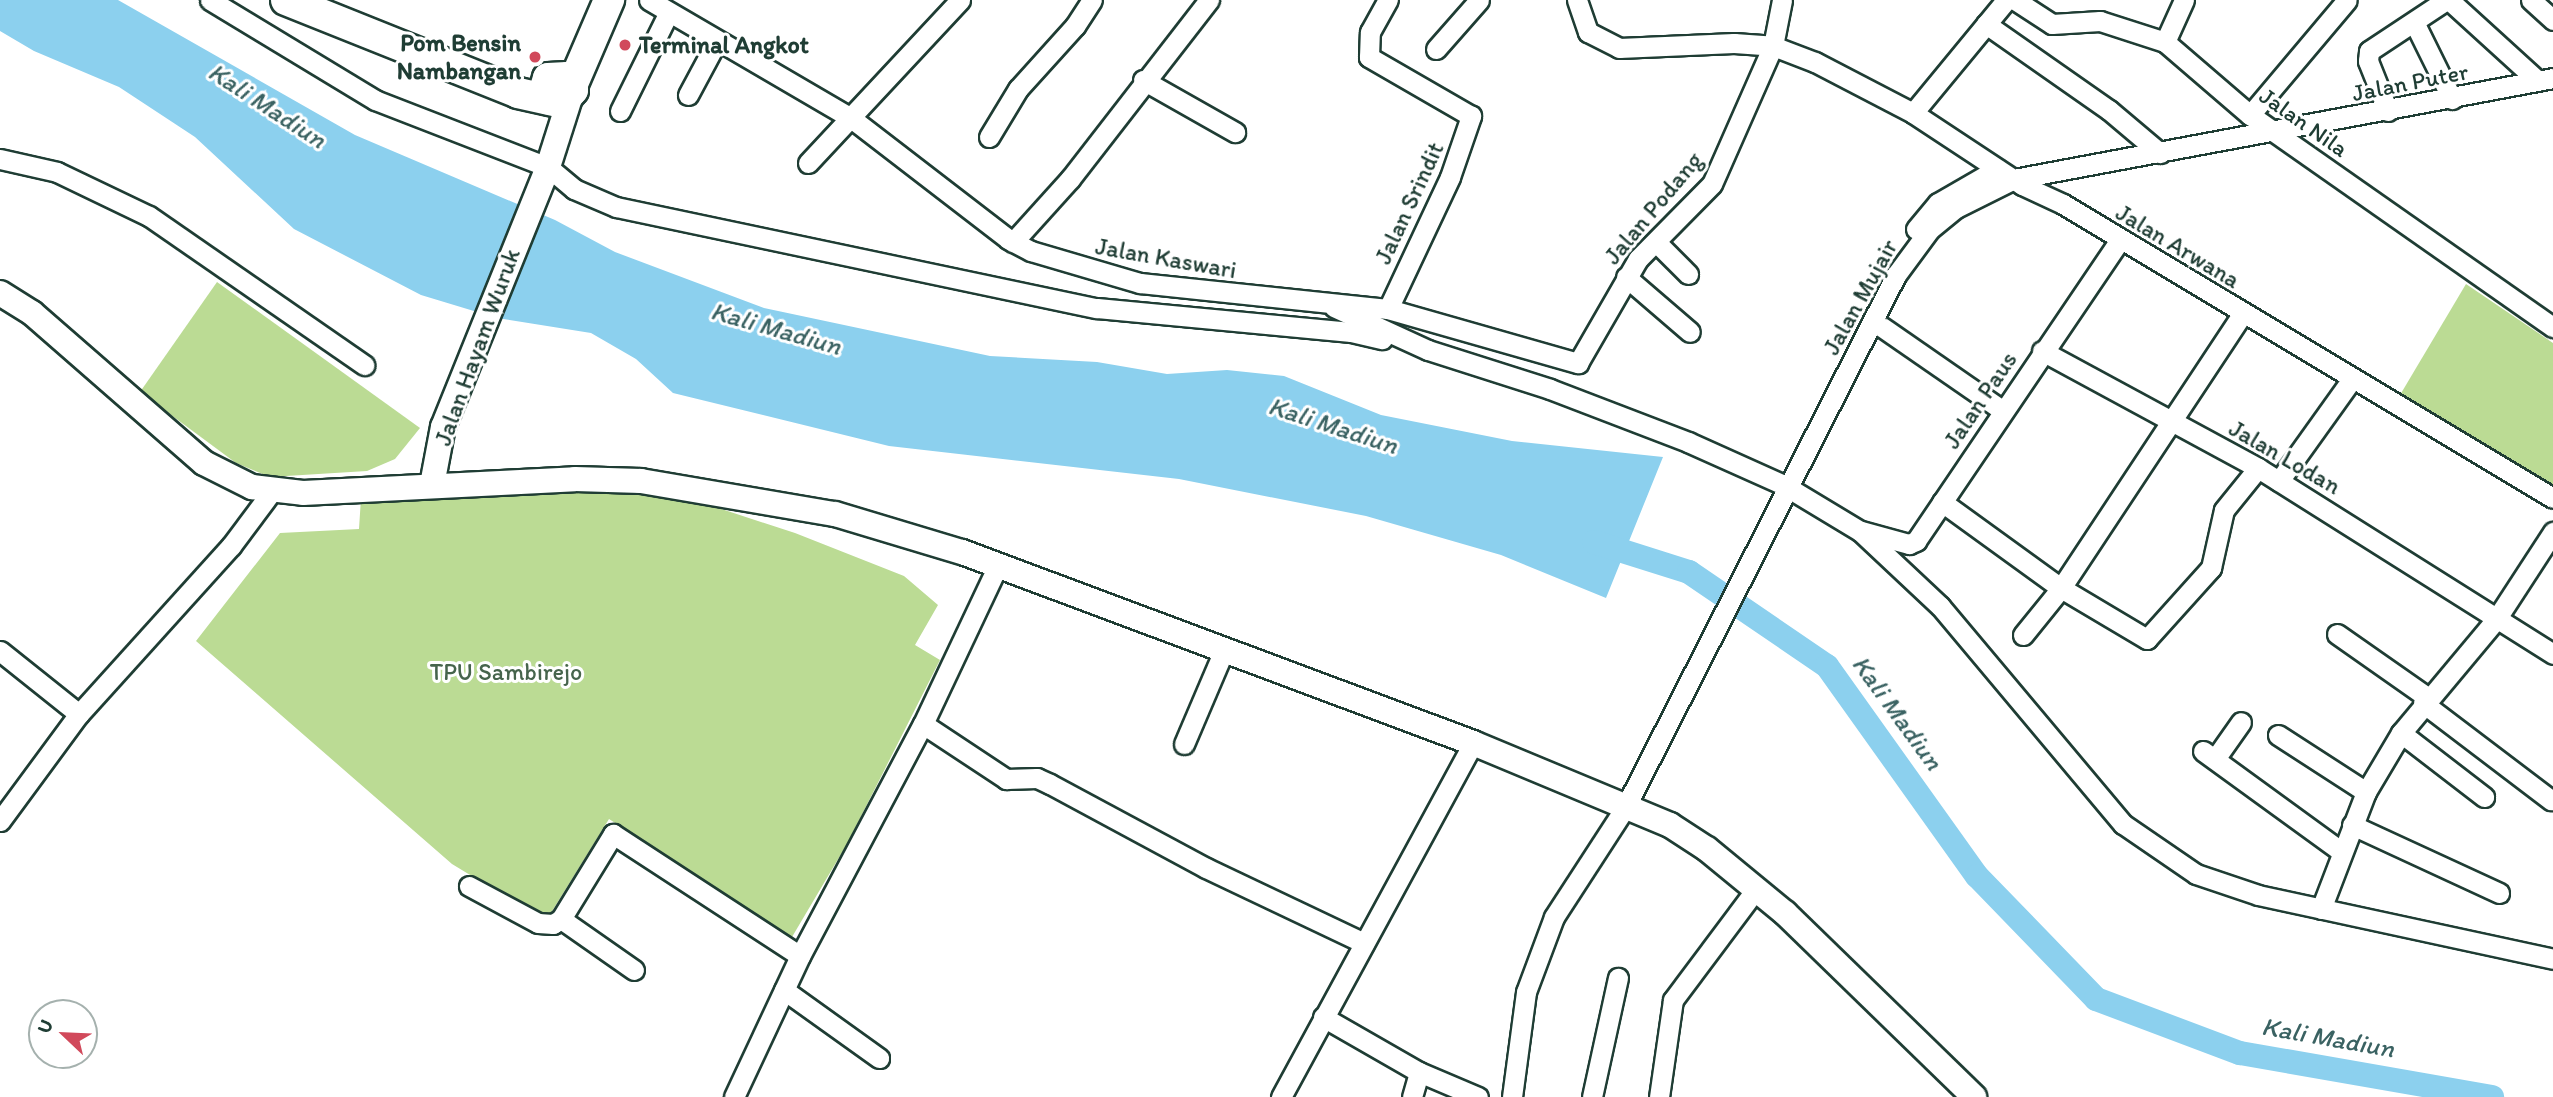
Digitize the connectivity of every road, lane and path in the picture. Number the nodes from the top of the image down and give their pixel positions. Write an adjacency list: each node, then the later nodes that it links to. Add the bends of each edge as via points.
1 (210, 0): 42 (street, via 376,100)
2 (607, 0): 28 (highway)
3 (649, 0): 18 (street, Jalan Kaswari)
4 (960, 0): 35 (street)
5 (1091, 0): 38 (street, via 1018,89)
6 (1209, 0): 27 (street)
7 (1388, 0): 51 (street, Jalan Srindit, via 1370,32 1369,57 1456,108 1450,177)
8 (1479, 0): 25 (street)
9 (1577, 0): 24 (street, via 1588,32 1619,48 1734,43)
10 (1782, 0): 24 (street, Jalan Podang)
11 (2006, 0): 21 (street)
12 (2015, 0): 23 (street, Jalan Nila, via 2052,24 2101,21)
13 (2185, 0): 23 (street)
14 (2347, 0): 34 (street)
15 (2447, 0): 20 (street); 26 (street)
16 (2531, 0): 19 (street)
17 (302, 3): 28 (highway, via 498,86)
18 (669, 12): 22 (street, Jalan Kaswari); 31 (street)
19 (2553, 20)
20 (2414, 22): 30 (street); 32 (street, via 2368,53)
21 (1986, 24): 33 (street); 39 (street, via 2109,110)
22 (718, 41): 29 (street); 35 (street, Jalan Kaswari)
23 (2165, 42): 34 (street, Jalan Nila)
24 (1773, 46): 33 (street, Jalan Arwana); 46 (street, Jalan Podang, via 1712,184)
25 (1436, 49)
26 (2545, 79): 30 (street, Jalan Puter)
27 (1143, 80): 37 (street); 45 (street, via 1065,186)
28 (559, 89): 42 (main road, Jalan Hayam Wuruk)
29 (688, 95)
30 (2452, 99): 32 (street, Jalan Puter)
31 (620, 111)
32 (2388, 111): 36 (street, Jalan Puter)
33 (1913, 113): 43 (street, Jalan Arwana)
34 (2250, 115): 36 (street, Jalan Nila)
35 (851, 118): 41 (street); 45 (street, Jalan Kaswari)
36 (2275, 131): 39 (street, Jalan Mujair); 54 (street, Jalan Nila)
37 (1234, 132)
38 (989, 137)
39 (2160, 153): 43 (street, Jalan Mujair)
40 (0, 159): 59 (street, via 57,173 149,216)
41 (807, 163)
42 (542, 171): 56 (street, via 616,207 1019,292 1158,315 1351,332); 65 (main road, Jalan Hayam Wuruk, via 443,427)
43 (2011, 178): 44 (street, Jalan Arwana); 53 (street, via 1935,239 1905,279); 53 (street, via 1938,203 1925,217 1887,273 1800,470); 66 (street, Jalan Mujair, via 1956,208 1917,245 1896,275)
44 (2120, 240): 52 (street, Jalan Arwana); 57 (street, Jalan Paus)
45 (1013, 242): 50 (street, Jalan Kaswari, via 1116,278)
46 (1657, 243): 47 (street); 48 (street, Jalan Podang)
47 (1688, 274)
48 (1626, 277): 55 (street); 58 (street, Jalan Podang)
49 (0, 293): 67 (main road, via 32,313 204,463 252,487)
50 (1324, 302): 51 (street, Jalan Kaswari); 56 (street)
51 (1388, 309): 58 (street, Jalan Kaswari)
52 (2243, 313): 60 (street, Jalan Arwana); 62 (street)
53 (1882, 327): 61 (street)
54 (2553, 327)
55 (1690, 332)
56 (1428, 350): 66 (street, via 1605,408)
57 (2042, 351): 61 (street, Jalan Paus); 62 (street, Jalan Lodan)
58 (1578, 363)
59 (364, 365)
60 (2351, 379): 64 (street); 68 (street, Jalan Arwana)
61 (2002, 410): 69 (street, Jalan Paus)
62 (2173, 421): 63 (street, Jalan Lodan); 74 (street)
63 (2258, 468): 64 (street, Jalan Lodan); 74 (street, via 2224,510 2211,568 2147,639)
64 (2279, 481): 75 (street, Jalan Lodan)
65 (432, 485): 67 (main road); 73 (main road, via 641,481 835,514)
66 (1786, 489): 70 (street); 92 (street, Jalan Mujair)
67 (272, 491): 82 (street, via 231,546)
68 (2553, 498)
69 (1942, 502): 70 (street, Jalan Paus, via 1909,544); 74 (street)
70 (1860, 531): 99 (street, via 1940,606 2003,676 2092,792 2149,846 2196,874)
71 (2553, 532): 72 (street)
72 (2548, 555): 75 (street)
73 (998, 565): 78 (main road); 84 (street)
74 (2061, 587): 77 (street)
75 (2497, 618): 80 (street, Jalan Lodan); 81 (street)
76 (2337, 634): 81 (street)
77 (2023, 635)
78 (1224, 650): 87 (main road); 88 (street)
79 (0, 651): 82 (street)
80 (2553, 654)
81 (2425, 700): 85 (street); 91 (street)
82 (79, 714): 93 (street)
83 (2241, 722): 95 (street, via 2209,755)
84 (923, 724): 101 (street, via 1006,779 1037,778 1050,783 1206,868); 102 (street)
85 (2401, 733): 89 (street); 90 (street)
86 (2278, 734): 89 (street)
87 (1474, 743): 92 (main road); 101 (street)
88 (1184, 744)
89 (2366, 792): 94 (street)
90 (2484, 797)
91 (2551, 800)
92 (1626, 806): 97 (main road, via 1670,825); 114 (street, Jalan Mujair, via 1543,942 1526,992)
93 (0, 821)
94 (2352, 825): 95 (street); 98 (street)
95 (2342, 852): 99 (street)
96 (469, 886): 100 (street, via 538,922 553,924)
97 (1756, 889): 116 (street, via 1673,1000); 117 (main road)
98 (2499, 893)
99 (2320, 909): 103 (street)
100 (561, 919): 102 (street, via 614,834); 104 (street)
101 (1364, 943): 107 (street)
102 (800, 956): 106 (street)
103 (2553, 959)
104 (634, 970)
105 (1618, 978): 115 (street)
106 (784, 990): 108 (street); 110 (street)
107 (1323, 1017): 109 (street); 111 (street)
108 (879, 1058)
109 (1419, 1072): 112 (street); 113 (street)
110 (734, 1097)
111 (1281, 1097)
112 (1412, 1097)
113 (1478, 1097)
114 (1512, 1097)
115 (1592, 1097)
116 (1660, 1097)
117 (1974, 1097)

